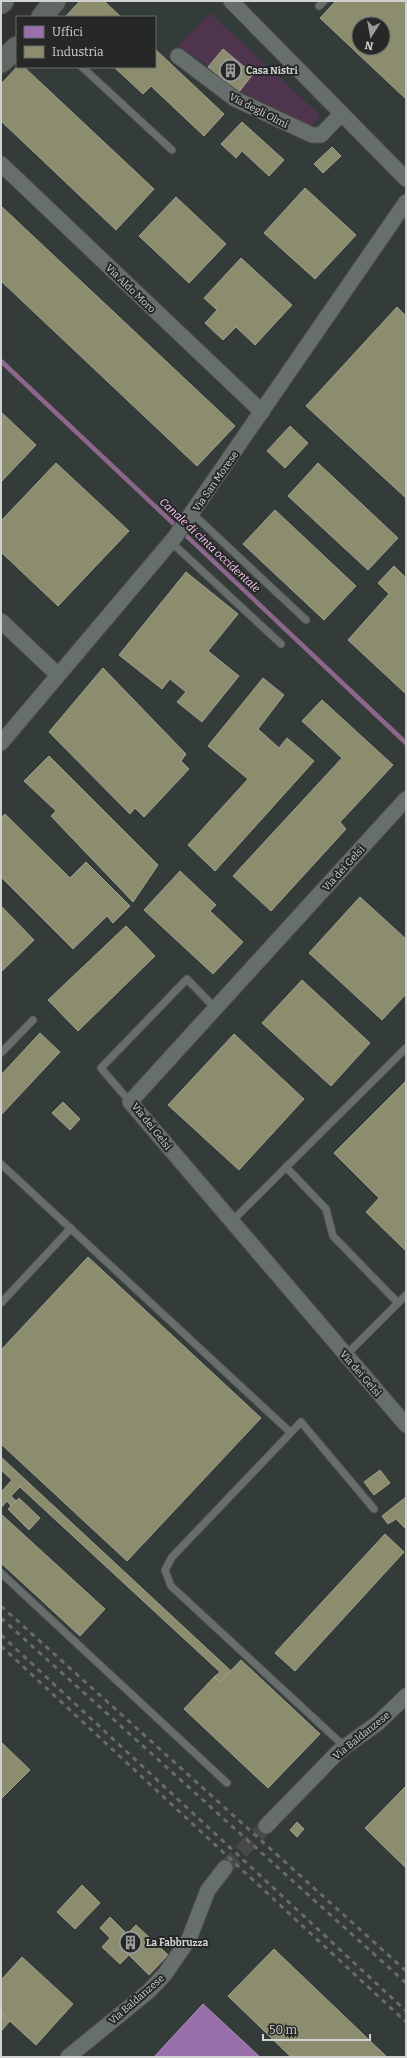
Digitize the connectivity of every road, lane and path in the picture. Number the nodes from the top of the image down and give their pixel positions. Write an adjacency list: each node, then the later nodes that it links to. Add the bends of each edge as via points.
1 (3, 1): 4 (main road)
2 (55, 1): 5 (main road)
3 (231, 1): 10 (street)
4 (1, 3)
5 (43, 16)
6 (16, 48): 8 (main road)
7 (178, 56): 10 (street, Via degli Olmi, via 235,99 312,136 321,135)
8 (1, 62)
9 (83, 68): 11 (lane)
10 (342, 114): 13 (street)
11 (172, 150)
12 (1, 164): 15 (street, Via Aldo Moro)
13 (406, 179)
14 (406, 202): 15 (street, Via San Morese)
15 (262, 412): 16 (street, Via San Morese)
16 (191, 514): 17 (street, Via San Morese); 18 (lane)
17 (173, 540): 20 (lane); 21 (street, Via San Morese)
18 (306, 620)
19 (1, 621): 21 (street)
20 (281, 644)
21 (58, 675): 22 (street, Via San Morese)
22 (1, 743)
23 (406, 799): 24 (street, Via dei Gelsi)
24 (215, 1008): 28 (street, Via dei Gelsi); 28 (lane, via 187,979 101,1068)
25 (33, 1020): 27 (lane)
26 (406, 1048): 30 (lane)
27 (1, 1053)
28 (130, 1102): 31 (street, Via dei Gelsi)
29 (1, 1164): 32 (lane)
30 (286, 1168): 31 (lane); 35 (lane, via 326,1209 333,1236)
31 (232, 1221): 36 (street, Via dei Gelsi)
32 (71, 1228): 34 (lane); 38 (lane)
33 (406, 1295): 35 (lane)
34 (1, 1303)
35 (398, 1303): 36 (lane)
36 (346, 1356): 37 (street, Via dei Gelsi)
37 (406, 1425)
38 (290, 1432): 39 (lane, via 301,1422); 42 (lane, via 172,1557 165,1570 171,1586)
39 (374, 1509)
40 (1, 1573): 43 (lane)
41 (406, 1696): 42 (street, Via Baldanzese, via 378,1723)
42 (345, 1747): 44 (street, Via Baldanzese)
43 (227, 1784)
44 (266, 1826)
45 (225, 1868): 46 (street, Via Baldanzese, via 208,1890 189,1939 165,1974 149,1991)
46 (68, 2057)

